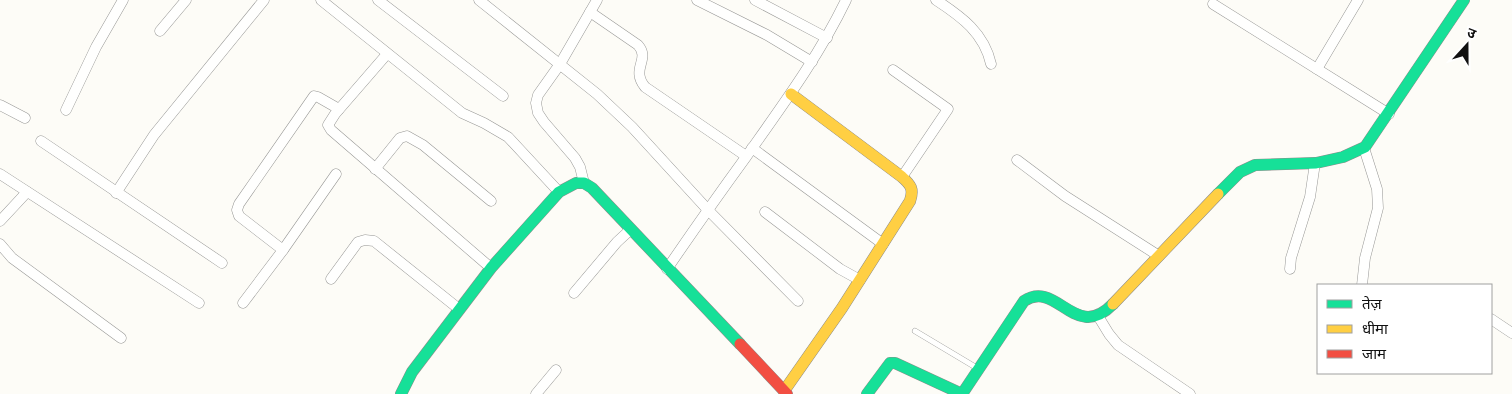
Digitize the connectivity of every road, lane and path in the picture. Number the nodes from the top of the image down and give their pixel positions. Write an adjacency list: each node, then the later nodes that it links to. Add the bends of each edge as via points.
1 (123, 0): 28 (street)
2 (186, 0): 16 (street)
3 (264, 0): 43 (street, via 154,135)
4 (321, 0): 18 (street)
5 (378, 0): 25 (street)
6 (480, 0): 20 (street)
7 (597, 0): 15 (street)
8 (697, 0): 19 (street, via 768,34)
9 (755, 0): 17 (street)
10 (846, 0): 17 (street)
11 (936, 0): 21 (street, via 982,39)
12 (1358, 0): 22 (street)
13 (1464, 0): 29 (street)
14 (1213, 4): 22 (street)
15 (590, 12): 20 (street); 33 (street, via 642,50 638,74 645,87)
16 (160, 31)
17 (827, 38): 19 (street)
18 (387, 54): 27 (street); 42 (street, via 462,113 508,137)
19 (812, 62): 24 (street)
20 (560, 64): 40 (street, via 538,95 537,108 544,122 575,158); 45 (street, via 632,127)
21 (992, 64)
22 (1317, 69): 29 (street)
23 (893, 70): 39 (street, via 948,109)
24 (791, 94): 33 (street); 39 (street)
25 (503, 96)
26 (0, 105): 30 (street)
27 (339, 109): 36 (street, via 328,125 331,130); 51 (street, via 314,96 239,204 239,216)
28 (66, 110)
29 (1388, 114): 32 (street)
30 (25, 118)
31 (41, 141): 43 (street)
32 (1364, 148): 35 (street); 59 (street, via 1377,189 1378,208)
33 (749, 152): 45 (street); 50 (street)
34 (1017, 160): 52 (street, via 1065,196)
35 (1316, 163): 52 (street, via 1250,166 1240,172); 56 (street)
36 (375, 169): 44 (street, via 400,138 407,136 423,145); 54 (street)
37 (0, 174): 41 (street)
38 (336, 174): 51 (street)
39 (902, 177): 50 (street, via 912,185 914,192)
40 (584, 182): 42 (street); 48 (street)
41 (27, 192): 47 (street); 62 (street)
42 (559, 192): 54 (street)
43 (116, 193): 53 (street)
44 (492, 201)
45 (708, 210): 55 (street); 61 (street)
46 (765, 212): 58 (street, via 840,269)
47 (0, 221)
48 (630, 230): 55 (street); 60 (street)
49 (0, 244): 69 (street, via 12,258)
50 (883, 244): 58 (street)
51 (283, 250): 63 (street)
52 (1159, 256): 65 (street)
53 (222, 263)
54 (491, 268): 64 (street)
55 (668, 269): 72 (street)
56 (1290, 269)
57 (331, 279): 64 (street, via 358,242 374,241)
58 (860, 280): 72 (street)
59 (1362, 284)
60 (574, 293)
61 (798, 301)
62 (199, 303)
63 (243, 303)
64 (459, 309): 73 (street, via 412,372)
65 (1098, 316): 70 (street, via 1081,316 1041,296 1033,296 1024,301); 76 (street, via 1118,345)
66 (1492, 320): 68 (street)
67 (915, 331): 70 (lane)
68 (1512, 333)
69 (122, 338)
70 (979, 369): 75 (street, via 962,394 895,363 890,364)
71 (556, 370): 74 (street)
72 (786, 393)
73 (401, 394)
74 (536, 394)
75 (867, 394)
76 (1190, 394)

